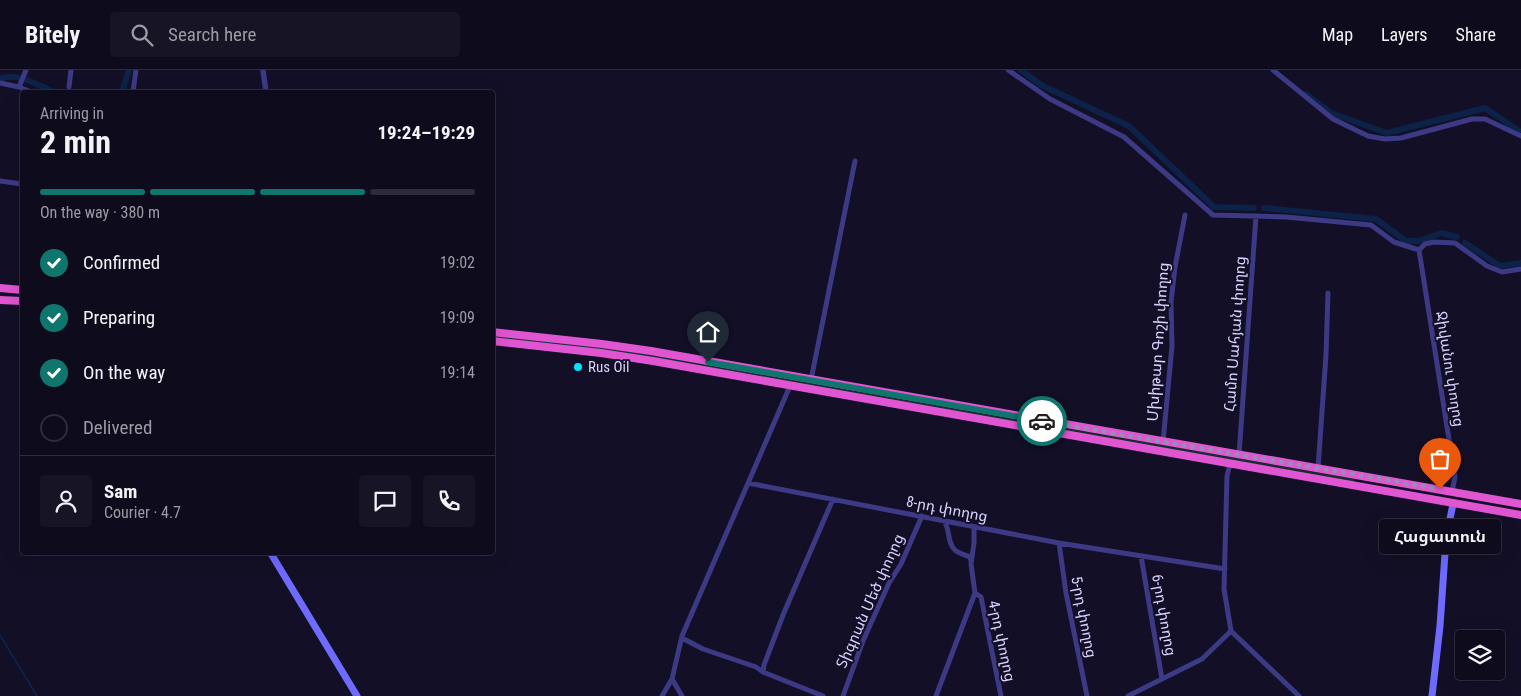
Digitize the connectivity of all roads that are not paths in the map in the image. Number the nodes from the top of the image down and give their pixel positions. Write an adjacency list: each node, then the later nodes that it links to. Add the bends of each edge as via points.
1 (26, 70): 8 (street)
2 (71, 70): 9 (street)
3 (136, 70): 11 (street)
4 (263, 70): 12 (street)
5 (1008, 70): 18 (street, via 1050,99 1124,137 1213,215)
6 (1273, 70): 13 (street, via 1333,119 1368,136 1401,138 1472,119 1485,119)
7 (0, 83): 8 (street)
8 (20, 85): 10 (street)
9 (69, 87)
10 (28, 90)
11 (133, 90)
12 (266, 90)
13 (1521, 136)
14 (855, 161): 28 (street)
15 (0, 181): 16 (street)
16 (20, 184)
17 (1185, 215): 30 (street, Մխիթար Գոշի փողոց, via 1171,302 1172,346)
18 (1256, 216): 19 (street, via 1371,225 1394,242); 31 (street, Համո Սահյան փողոց)
19 (1419, 250): 20 (street, via 1424,244 1434,242 1455,243 1487,266 1502,272); 37 (street, Ջիվանու փողոց, via 1455,478)
20 (1521, 270)
21 (0, 288): 22 (highway)
22 (20, 290)
23 (1328, 293): 33 (street)
24 (0, 300): 25 (highway)
25 (20, 301)
26 (495, 332): 28 (highway, via 602,344)
27 (495, 341): 29 (highway, via 600,353)
28 (811, 380): 30 (highway)
29 (790, 386): 32 (highway); 35 (street)
30 (1163, 442): 31 (highway)
31 (1239, 455): 33 (highway)
32 (1230, 464): 36 (highway); 49 (street)
33 (1318, 468): 34 (highway)
34 (1381, 479): 36 (highway, via 1376,484); 37 (highway)
35 (748, 483): 38 (street, 8-րդ փողոց); 52 (street)
36 (1379, 491): 39 (highway)
37 (1452, 492): 40 (highway)
38 (833, 500): 42 (street, 8-րդ փողոց); 53 (street, via 783,615)
39 (1453, 504): 41 (highway); 68 (main road, via 1446,539)
40 (1521, 504)
41 (1521, 515)
42 (922, 516): 43 (street, 8-րդ փողոց); 62 (street, Տիգրան Մեծ փողոց, via 863,642)
43 (942, 520): 44 (street, 8-րդ փողոց); 48 (street, via 946,523 951,544 955,550 970,557)
44 (974, 527): 45 (street, 8-րդ փողոց); 48 (street)
45 (1059, 542): 47 (street, 8-րդ փողոց); 65 (street, 5-րդ փողոց)
46 (272, 555): 57 (main road)
47 (1141, 556): 49 (street, 8-րդ փողոց); 55 (street, 6-րդ փողոց)
48 (971, 564): 50 (street)
49 (1225, 569): 51 (street, via 1224,589)
50 (975, 593): 63 (street); 64 (street, 4-րդ փողոց, via 981,597)
51 (1231, 631): 55 (street, via 1202,659); 67 (street)
52 (682, 637): 53 (street, via 703,649); 54 (street)
53 (763, 672): 56 (street)
54 (672, 679): 58 (street); 59 (street)
55 (1162, 679): 66 (street)
56 (804, 689): 60 (street); 61 (street)
57 (357, 696)
58 (662, 696)
59 (682, 696)
60 (804, 696)
61 (823, 696)
62 (843, 696)
63 (936, 696)
64 (1001, 696)
65 (1087, 696)
66 (1128, 696)
67 (1299, 696)
68 (1432, 696)

